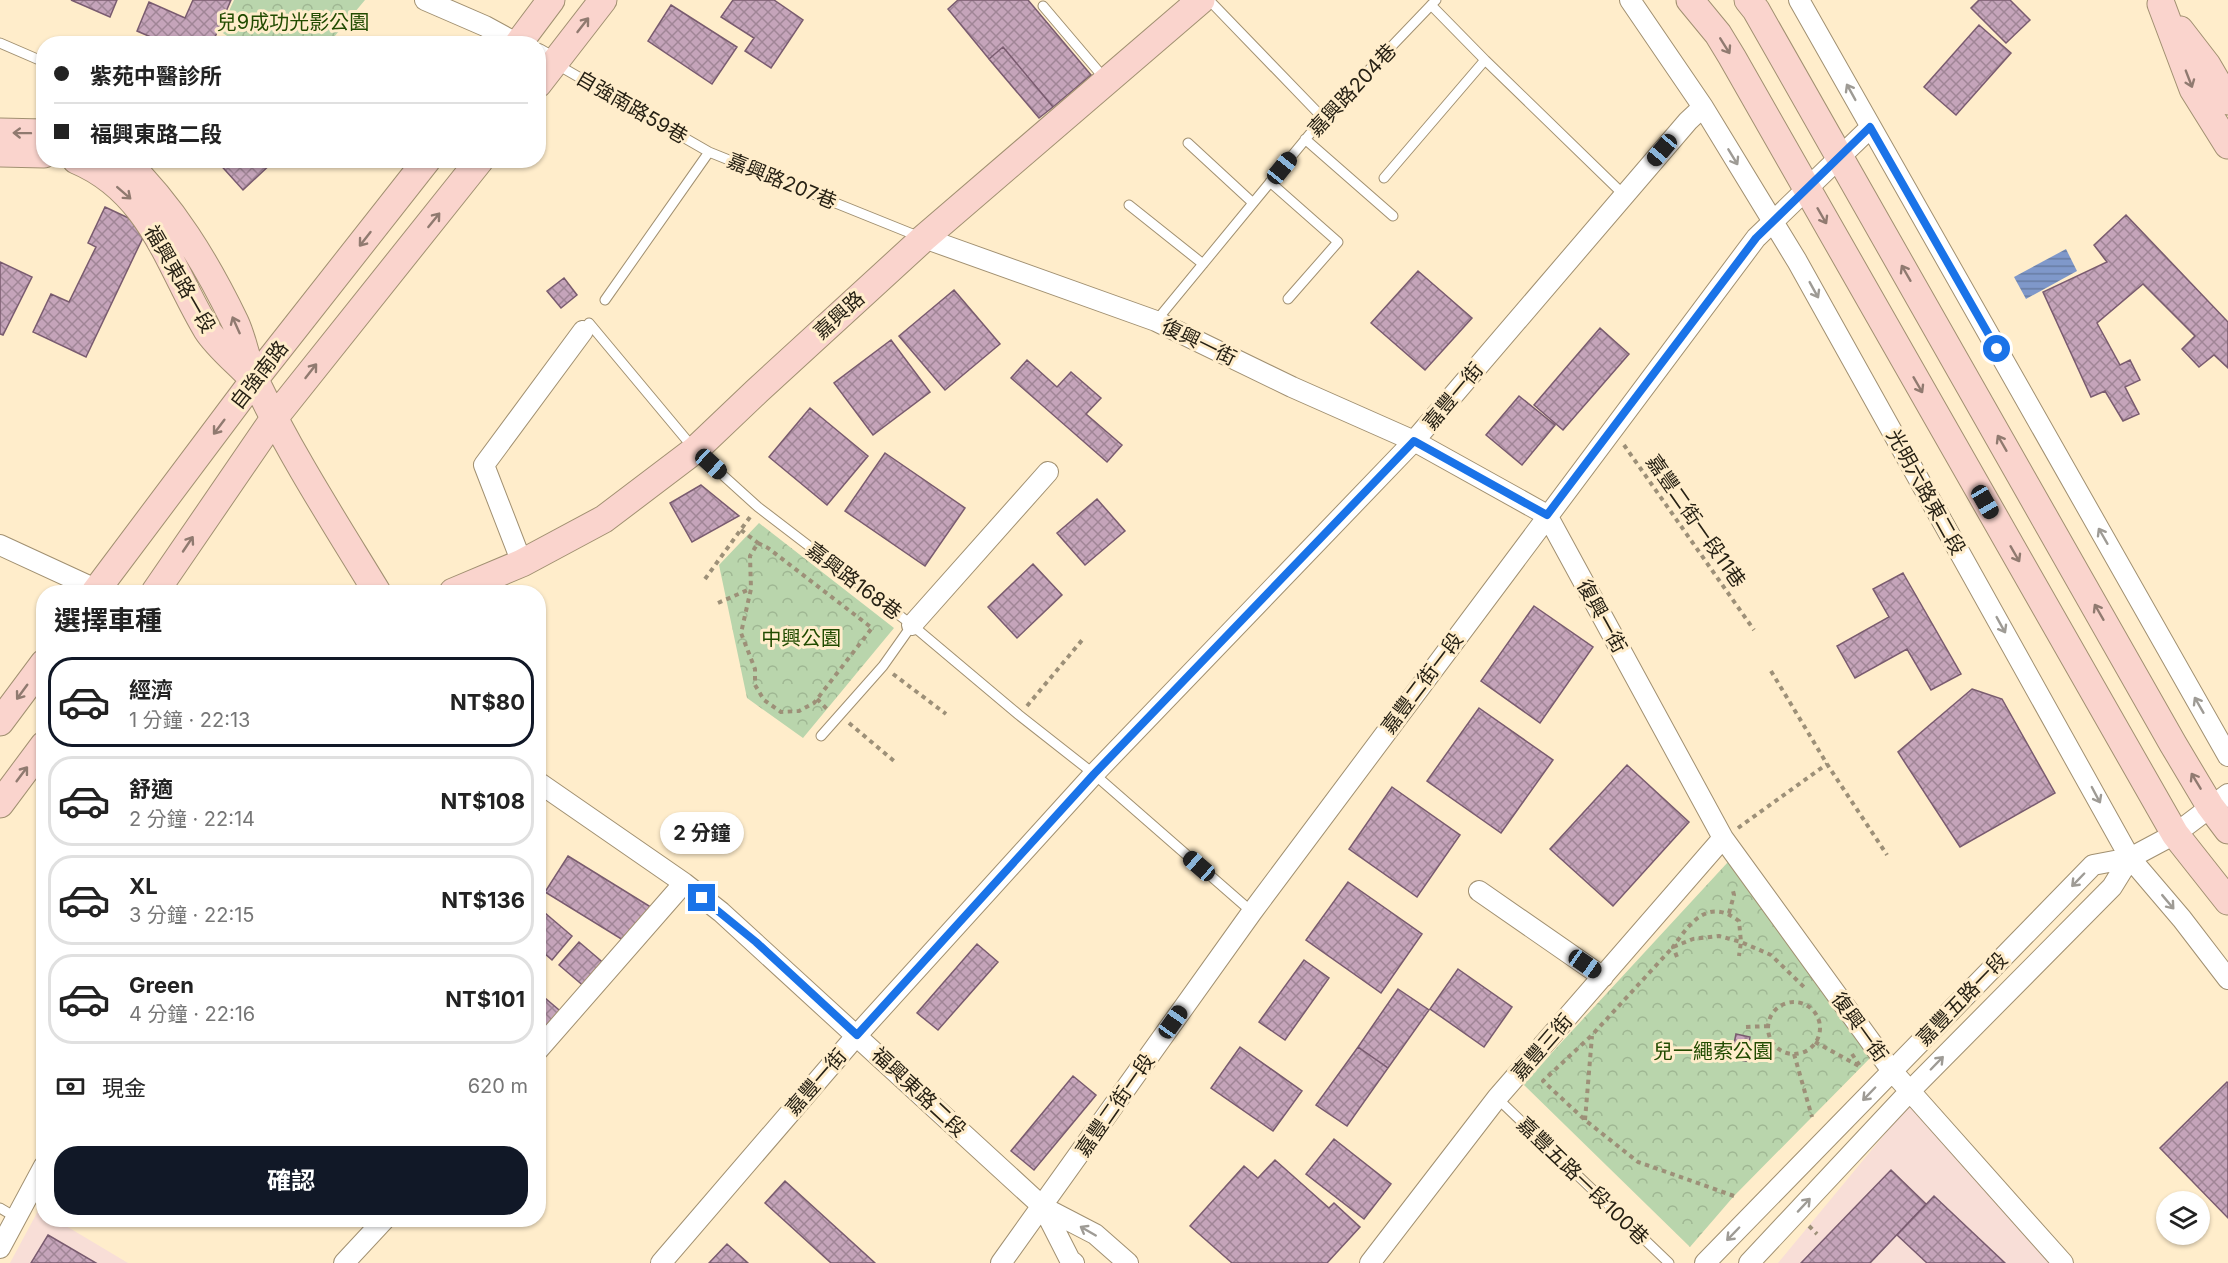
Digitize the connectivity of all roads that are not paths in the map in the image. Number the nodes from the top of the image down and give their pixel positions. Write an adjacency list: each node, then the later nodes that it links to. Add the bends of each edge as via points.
1 (425, 0): 13 (street)
2 (551, 0): 14 (main road)
3 (603, 0): 18 (main road, one-way to 3)
4 (1201, 0): 20 (main road, 嘉興路)
5 (1209, 0): 23 (lane)
6 (1630, 0): 22 (street, 光明六路東二段)
7 (1690, 0): 40 (main road, one-way to 40, via 1728,49)
8 (1748, 0): 33 (main road)
9 (1798, 0): 24 (street, one-way to 9)
10 (2160, 2): 21 (main road, via 2207,65); 29 (main road, one-way to 29, via 2193,89)
11 (1433, 3): 17 (lane); 23 (lane, 嘉興路204巷)
12 (1043, 6): 20 (lane)
13 (503, 36)
14 (524, 36)
15 (0, 44): 16 (lane)
16 (36, 59)
17 (1485, 60): 38 (lane); 41 (lane)
18 (546, 65)
19 (546, 68): 30 (lane, 自強南路59巷)
20 (1107, 81): 46 (main road, 嘉興路)
21 (2228, 101)
22 (1703, 106): 41 (street, 嘉豐一街); 45 (street, 光明六路東二段, one-way to 45)
23 (1323, 118): 27 (lane, 嘉興路204巷)
24 (1870, 127): 33 (street, 嘉豐二街一段); 70 (street, one-way to 24)
25 (0, 132): 26 (main road, one-way to 25)
26 (36, 133)
27 (1305, 139): 39 (lane, 嘉興路204巷); 44 (lane)
28 (1188, 143): 42 (lane)
29 (2228, 145)
30 (709, 152): 46 (lane, 嘉興路207巷); 49 (lane, 嘉興路207巷)
31 (0, 153): 32 (main road)
32 (36, 154)
33 (1839, 156): 40 (street, 嘉豐二街一段); 73 (main road, one-way to 33)
34 (94, 168): 52 (main road, 福興東路一段, one-way to 52, via 131,199 166,249 208,333)
35 (133, 168): 52 (main road, 福興東路一段, one-way to 35, via 236,323 186,231)
36 (421, 168): 52 (main road, 自強南路, one-way to 52)
37 (474, 168): 53 (main road, 自強南路, one-way to 37)
38 (1384, 178)
39 (1270, 182): 42 (lane, 嘉興路204巷); 48 (lane, via 1338,242)
40 (1807, 190): 45 (street, 嘉豐二街一段); 76 (main road, one-way to 76)
41 (1624, 195): 54 (street, 嘉豐一街)
42 (1253, 203): 47 (lane, 嘉興路204巷)
43 (1129, 205): 47 (lane)
44 (1393, 216)
45 (1774, 222): 57 (street, 嘉豐二街一段, via 1756,238); 78 (street, 光明六路東二段, one-way to 78)
46 (924, 238): 50 (street, 復興一街); 55 (main road, 嘉興路)
47 (1203, 264): 50 (lane, 嘉興路204巷)
48 (1288, 299)
49 (606, 300)
50 (1156, 321): 54 (street, 復興一街)
51 (586, 327): 55 (lane, 嘉興路168巷); 59 (street, via 484,465)
52 (254, 380): 53 (main road, 福興東路一段); 61 (main road, 自強南路, one-way to 61)
53 (275, 417): 62 (main road, 自強南路, one-way to 53); 63 (main road, 福興東路一段, via 294,457)
54 (1414, 441): 57 (street, 復興一街); 71 (street, 嘉豐一街)
55 (695, 450): 59 (main road, 嘉興路, via 604,519); 65 (lane, 嘉興路168巷, via 758,507)
56 (1047, 472): 65 (street, 嘉興路168巷)
57 (1547, 515): 77 (street, 復興一街); 82 (street, 嘉豐二街一段)
58 (0, 545): 60 (street)
59 (522, 563): 64 (main road, 嘉興路)
60 (85, 585)
61 (102, 585)
62 (160, 585)
63 (373, 585)
64 (470, 585)
65 (912, 625): 68 (lane, via 883,666); 71 (lane)
66 (36, 674): 67 (main road, one-way to 67)
67 (0, 722)
68 (821, 736)
69 (36, 756): 74 (main road, one-way to 69)
70 (2228, 756)
71 (1094, 774): 82 (lane); 85 (street, 嘉豐一街)
72 (546, 788): 79 (street, 福興東路二段)
73 (2219, 800): 75 (main road); 76 (street, 嘉豐五路一段)
74 (0, 804)
75 (2228, 830)
76 (2175, 834): 78 (street, 嘉豐五路一段); 81 (main road)
77 (1723, 838): 83 (street, 嘉豐三街); 87 (street, 復興一街)
78 (2130, 858): 84 (street, 光明六路東二段, one-way to 84); 87 (street, 嘉豐五路一段, one-way to 87, via 2092,865); 88 (street, 嘉豐五路一段, one-way to 78, via 2112,886)
79 (684, 883): 85 (street, 福興東路二段, via 756,942); 86 (street)
80 (1479, 891): 83 (street)
81 (2228, 901)
82 (1251, 912): 91 (street, 嘉豐二街一段)
83 (1603, 977): 89 (street, 嘉豐三街)
84 (2228, 979)
85 (857, 1035): 91 (street, 福興東路二段); 98 (street, 嘉豐一街)
86 (546, 1041)
87 (1892, 1071): 88 (street, 復興一街); 104 (street, 嘉豐五路一段, one-way to 104)
88 (1910, 1091): 96 (street, 復興一街); 105 (street, 嘉豐五路一段, one-way to 88)
89 (1497, 1098): 102 (street, 嘉豐三街); 103 (lane, 嘉豐五路一段100巷)
90 (36, 1181): 93 (street)
91 (1043, 1207): 99 (street, 嘉豐二街一段); 100 (street, 福興東路二段); 101 (street, 福興東路二段, one-way to 91, via 1095,1234)
92 (0, 1208): 93 (lane)
93 (17, 1218): 95 (street)
94 (377, 1227): 97 (street)
95 (0, 1248)
96 (2061, 1262)
97 (344, 1263)
98 (661, 1263)
99 (1001, 1263)
100 (1074, 1263)
101 (1128, 1263)
102 (1370, 1263)
103 (1669, 1263)
104 (1705, 1263)
105 (1749, 1263)

